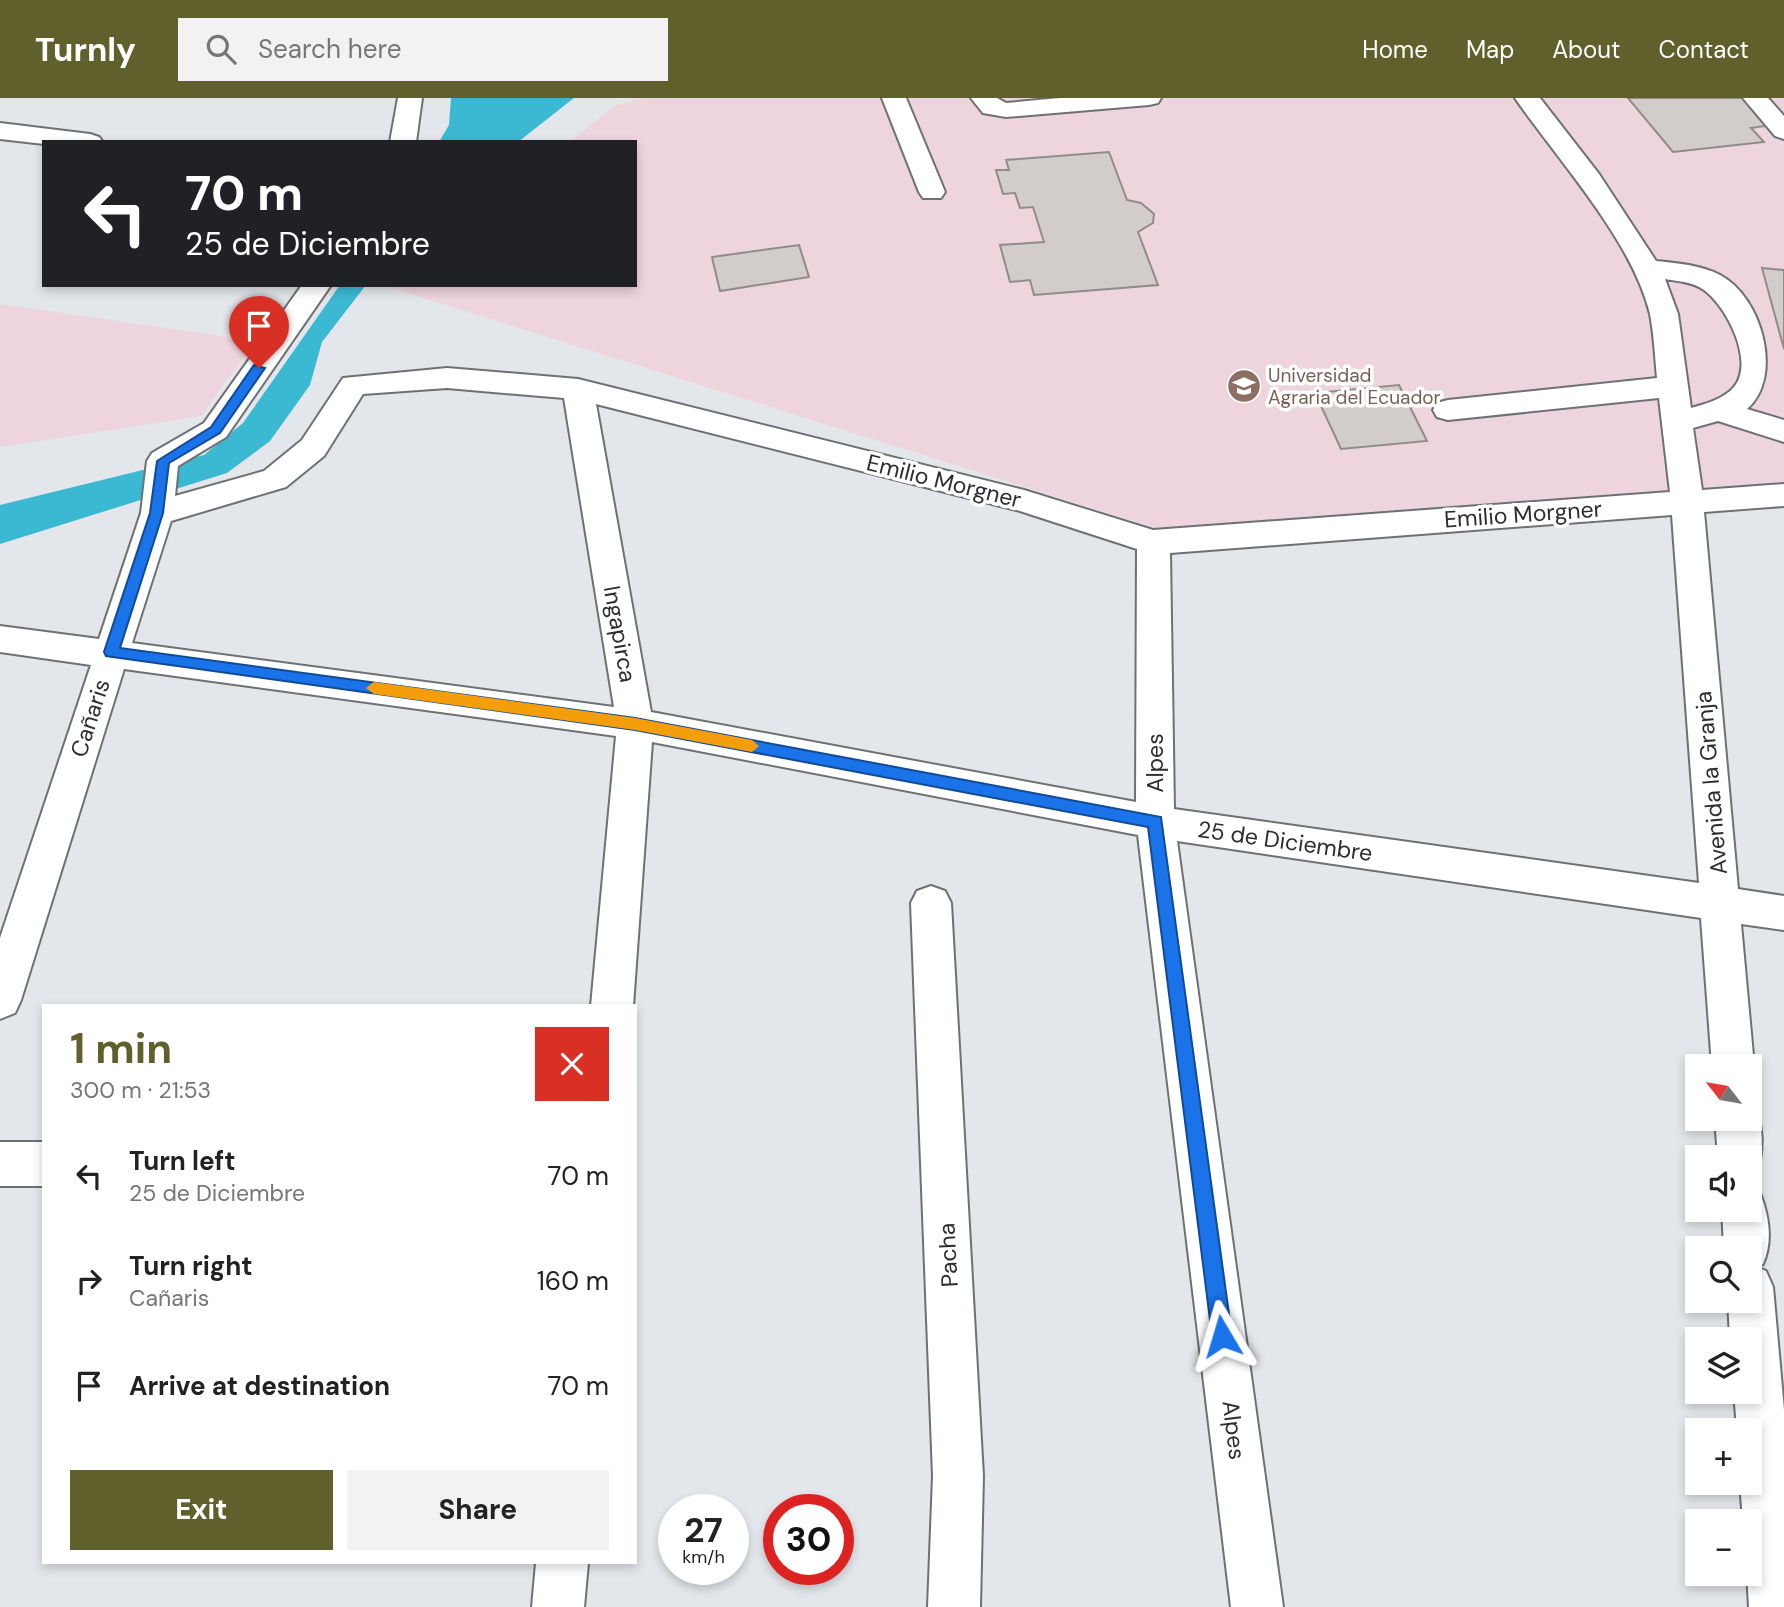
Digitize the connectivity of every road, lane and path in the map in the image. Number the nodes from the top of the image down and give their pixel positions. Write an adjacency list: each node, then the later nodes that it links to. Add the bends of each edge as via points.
1 (410, 98): 10 (street)
2 (894, 98): 11 (street)
3 (983, 98): 4 (street, via 992,108 1006,110)
4 (1149, 98)
5 (1527, 98): 12 (street, Avenida la Granja, via 1590,180)
6 (1767, 102): 8 (street)
7 (0, 131): 9 (street)
8 (1784, 131)
9 (74, 140)
10 (404, 140)
11 (932, 192)
12 (1647, 269): 14 (street, Avenida la Granja, via 1664,314); 17 (street, via 1687,273 1712,282 1729,297 1747,325 1756,366 1745,395)
13 (316, 287): 22 (street, Cañaris, via 215,430 163,461)
14 (1674, 386): 16 (street); 18 (street, Avenida la Granja)
15 (578, 390): 22 (street, Emilio Morgner, via 447,377 354,385 313,448 275,479); 23 (street, Emilio Morgner, via 1024,501); 26 (street, Ingapirca)
16 (1448, 410)
17 (1719, 411): 18 (street); 19 (street)
18 (1678, 421): 21 (street, Avenida la Granja)
19 (1784, 431)
20 (1784, 495): 21 (street, Emilio Morgner)
21 (1687, 501): 23 (street, Emilio Morgner); 29 (street, Avenida la Granja)
22 (159, 506): 25 (street, Cañaris)
23 (1153, 542): 27 (street, Alpes)
24 (0, 639): 25 (street, 25 de Diciembre)
25 (111, 652): 26 (street, 25 de Diciembre); 31 (street, Cañaris)
26 (635, 724): 27 (street, 25 de Diciembre); 32 (street, Ingapirca)
27 (1155, 822): 29 (street, 25 de Diciembre); 41 (street, Alpes)
28 (931, 903): 40 (street, Pacha, via 958,1476)
29 (1721, 905): 30 (street, 25 de Diciembre); 33 (street, Avenida la Granja)
30 (1784, 913)
31 (0, 1000)
32 (612, 1004)
33 (1732, 1054)
34 (0, 1164): 35 (street)
35 (42, 1164)
36 (1753, 1313): 37 (street)
37 (1777, 1559): 42 (street)
38 (562, 1564): 39 (street)
39 (558, 1607)
40 (954, 1607)
41 (1257, 1607)
42 (1775, 1607)

